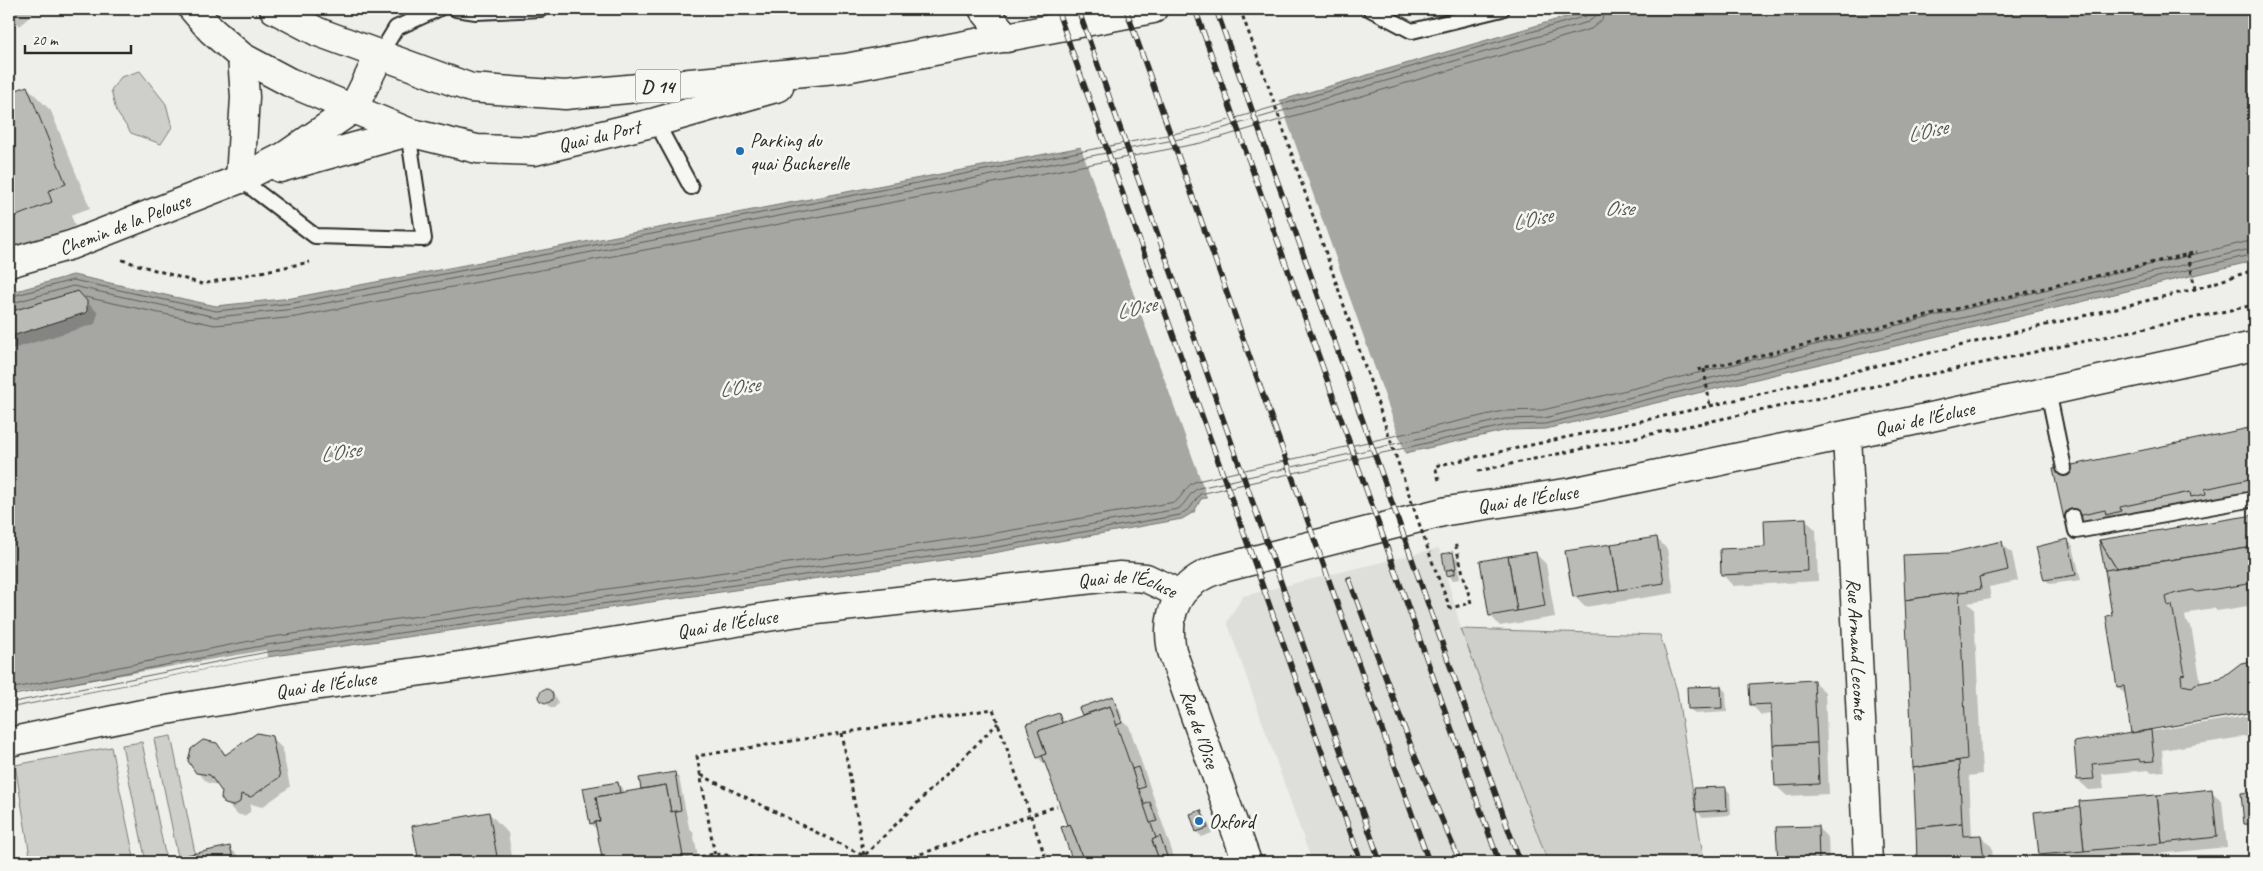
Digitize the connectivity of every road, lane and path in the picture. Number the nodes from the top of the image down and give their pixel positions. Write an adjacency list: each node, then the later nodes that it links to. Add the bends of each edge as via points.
1 (193, 9): 13 (street, D 14)
2 (274, 9): 12 (street, D 14, via 318,32)
3 (438, 9): 12 (lane, via 396,28)
4 (456, 9): 5 (lane, via 476,12)
5 (541, 9)
6 (983, 9): 11 (street)
7 (1153, 9): 11 (street, Quai du Port / D 14)
8 (1240, 9): 40 (path, bridge, via 1450,608 1470,603)
9 (1371, 9): 10 (lane, via 1412,31)
10 (1502, 9)
11 (1007, 38): 14 (street, Quai du Port / D 14)
12 (379, 56): 14 (street, Quai du Port / D 14, via 471,88 565,95); 15 (street)
13 (242, 57): 15 (street, D 14, via 289,82); 18 (street, via 245,97)
14 (846, 68): 16 (street, Quai du Port / D 14)
15 (353, 109): 17 (street, Quai du Port / D 14); 18 (street, Chemin de la Pelouse, via 286,156)
16 (656, 122): 17 (street, Quai du Port / D 14, via 535,151 477,149); 19 (lane)
17 (408, 132): 18 (street, Chemin de la Pelouse); 18 (lane, via 424,239 315,236)
18 (240, 179): 24 (street, Chemin de la Pelouse, via 70,245)
19 (691, 187)
20 (2196, 252): 21 (path)
21 (2188, 254): 26 (path); 29 (path)
22 (118, 259): 23 (path, via 202,284)
23 (319, 260)
24 (9, 262)
25 (2254, 270): 26 (path)
26 (2195, 289): 32 (path)
27 (2254, 304): 35 (path)
28 (2254, 346): 31 (street, Quai de l'Écluse)
29 (1704, 369): 30 (path); 32 (path)
30 (1698, 370)
31 (2048, 391): 33 (street, Quai de l'Écluse); 34 (lane)
32 (1710, 406): 36 (path, via 1435,466 1439,482)
33 (1847, 435): 40 (street, Quai de l'Écluse, via 1572,492); 58 (street, Rue Armand Lecomte)
34 (2064, 468)
35 (1470, 473)
36 (1447, 480)
37 (1410, 490): 38 (path)
38 (1400, 493)
39 (2254, 499): 41 (lane, via 2076,530)
40 (1447, 511): 42 (street, Quai de l'Écluse, via 1206,572)
41 (2073, 517)
42 (1180, 594): 45 (street, Quai de l'Écluse, via 1146,578 1120,576 799,612 474,664 299,688 142,714); 57 (street, Rue de l'Oise, via 1170,625 1172,651)
43 (998, 723): 44 (path, via 994,710); 48 (path); 50 (path)
44 (842, 734): 46 (path, via 697,756); 50 (path)
45 (9, 742)
46 (700, 775): 49 (path); 50 (path)
47 (1057, 806): 48 (path)
48 (1030, 816): 55 (path); 56 (path)
49 (714, 854): 51 (path); 52 (path); 53 (path)
50 (864, 856): 54 (path)
51 (685, 860)
52 (716, 862)
53 (808, 862)
54 (865, 862)
55 (898, 862)
56 (1047, 862)
57 (1247, 862)
58 (1868, 862)

